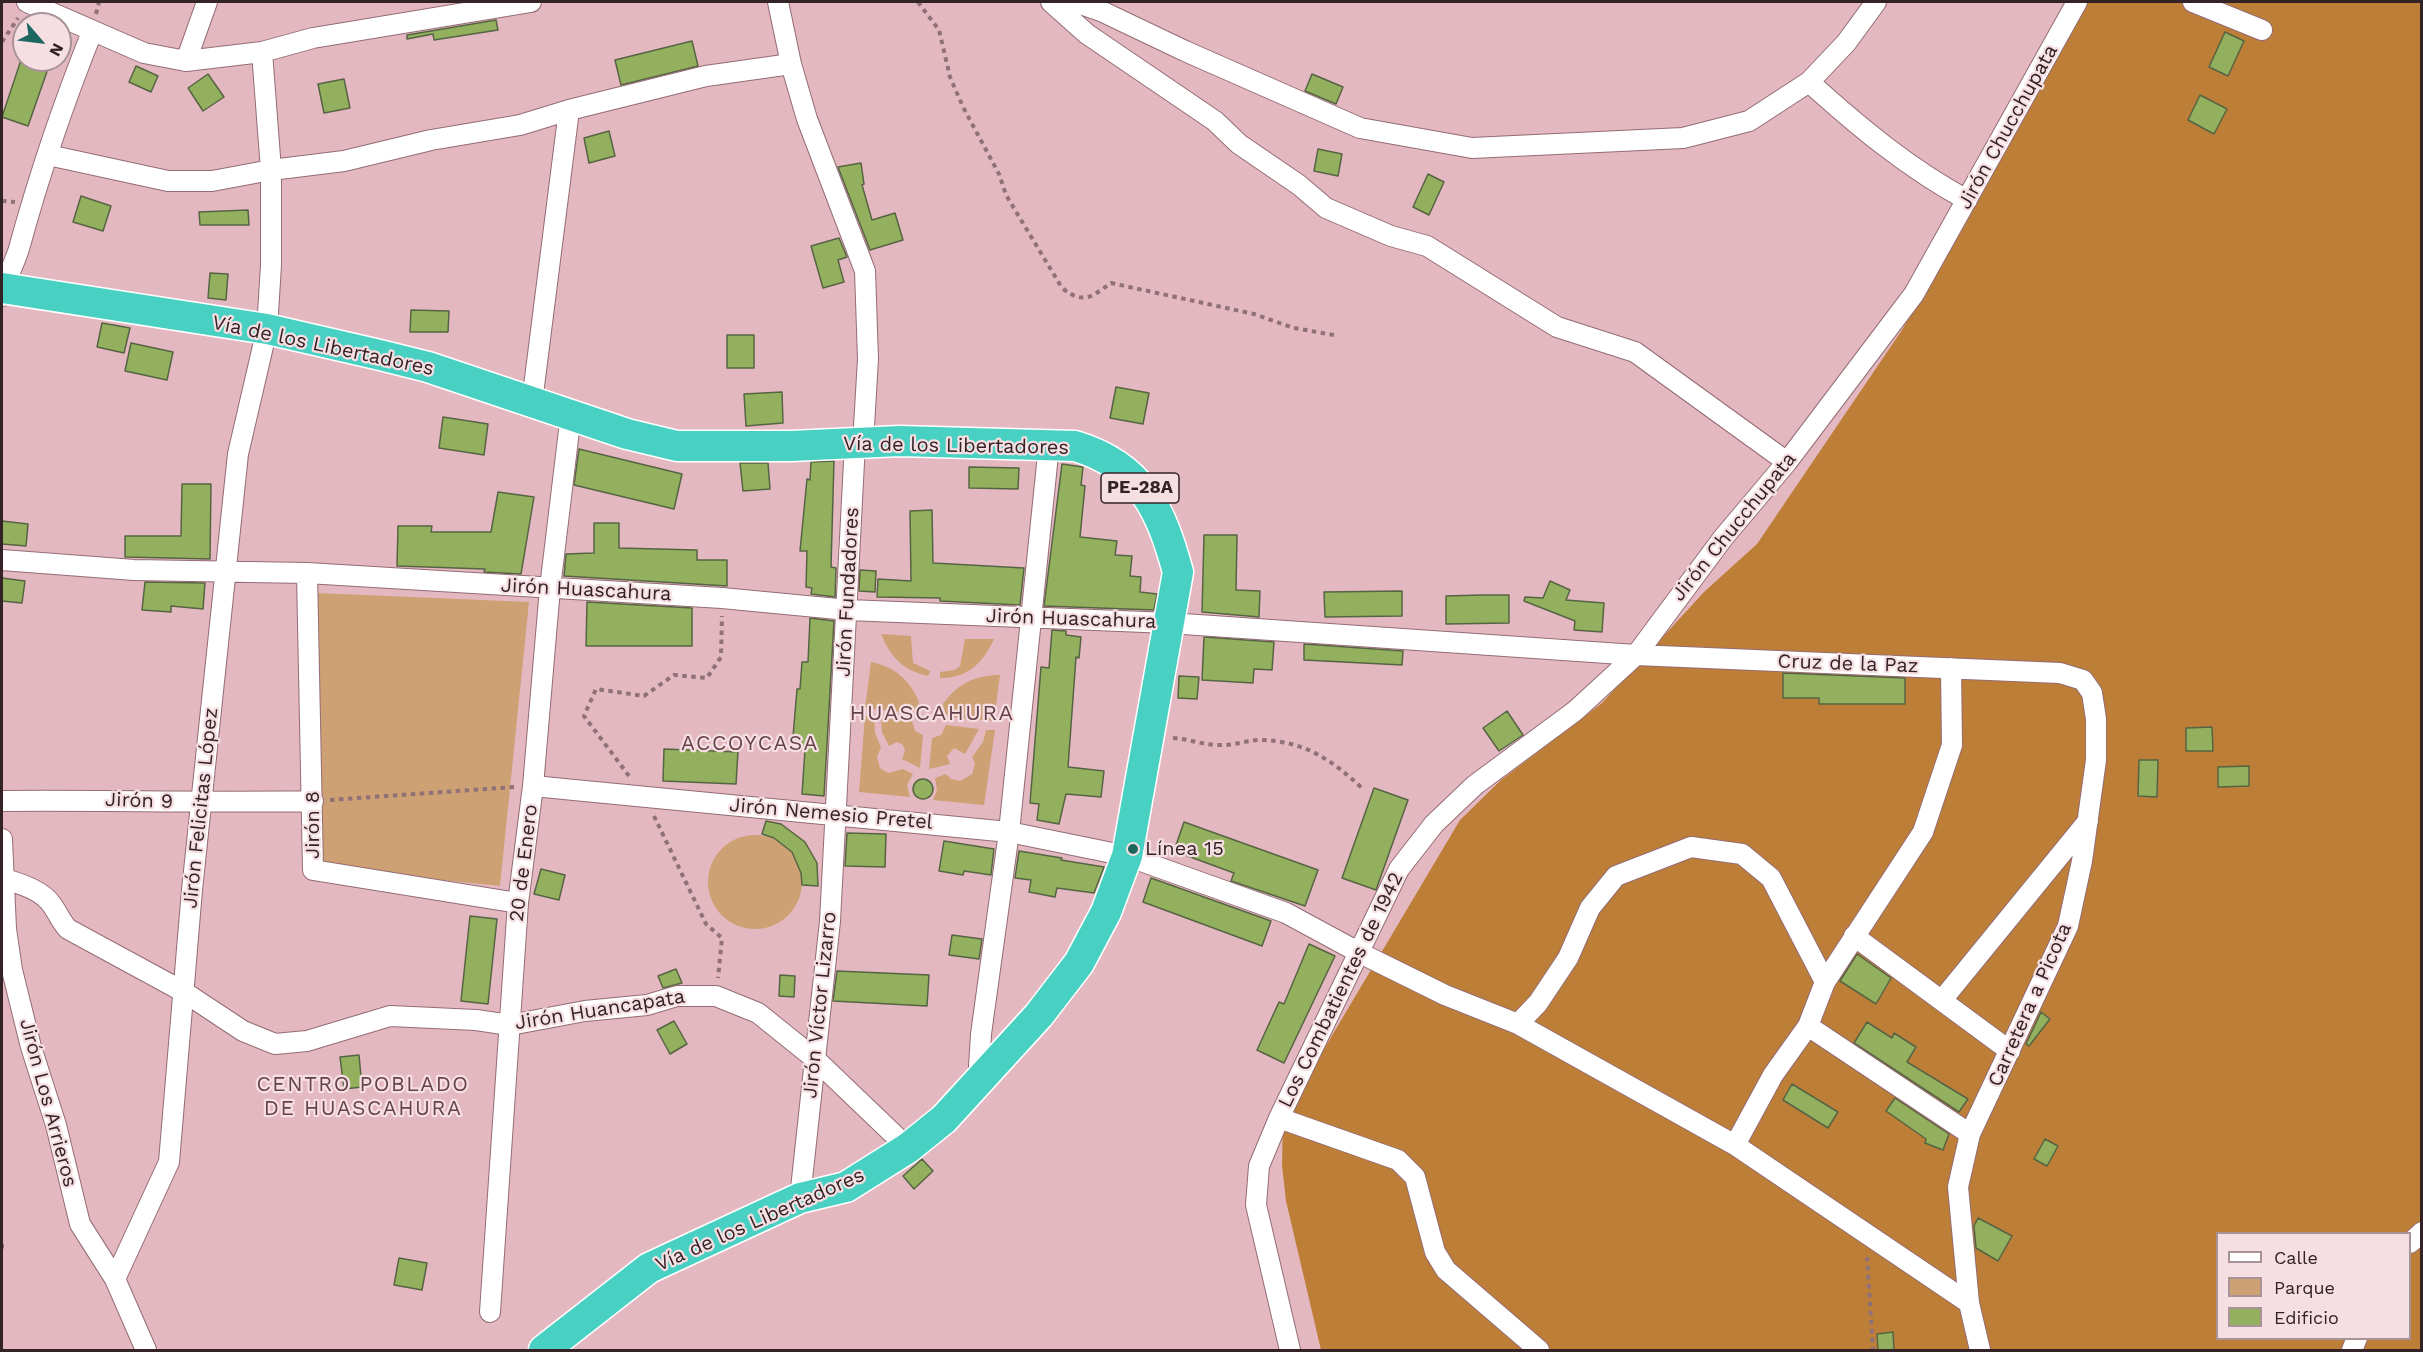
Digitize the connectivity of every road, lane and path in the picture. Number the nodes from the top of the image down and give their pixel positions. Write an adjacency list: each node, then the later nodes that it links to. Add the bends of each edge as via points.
1 (28, 2): 12 (street); 13 (path)
2 (207, 2): 15 (street)
3 (531, 2): 14 (street, via 313,39)
4 (778, 2): 16 (street, Jirón Fundadores)
5 (918, 2): 24 (path, via 939,30 950,77 1006,195 1062,288 1073,297 1093,296 1111,283)
6 (1051, 2): 29 (street, via 1087,34 1215,121 1239,144 1326,208 1391,237 1427,246 1557,327 1635,352)
7 (1075, 2): 17 (street, via 1101,10 1360,128 1472,148 1683,138 1749,121)
8 (1876, 2): 17 (street, via 1846,43)
9 (2077, 2): 21 (street, Jirón Chucchupata)
10 (2193, 2): 11 (street)
11 (2262, 30)
12 (92, 32): 15 (street, via 144,53); 19 (street, via 59,114)
13 (2, 42)
14 (262, 52): 15 (street); 20 (street, Jirón Felicitas López)
15 (186, 61)
16 (791, 64): 18 (street, via 706,76); 27 (street, Jirón Fundadores, via 807,119 865,271 868,359)
17 (1809, 82): 21 (street, via 1876,143)
18 (568, 110): 20 (street, via 504,129 431,140 344,161); 25 (street)
19 (48, 154): 20 (street, via 168,181 212,181); 22 (street, via 29,207 20,248)
20 (271, 170): 23 (street, Jirón Felicitas López)
21 (1967, 200): 29 (street, Jirón Chucchupata, via 1914,294)
22 (2, 291): 23 (highway, Vía de los Libertadores / PE-28A)
23 (267, 329): 25 (highway, Vía de los Libertadores / PE-28A, via 428,367); 31 (street, Jirón Felicitas López, via 238,454)
24 (1334, 335)
25 (532, 402): 26 (highway, Vía de los Libertadores / PE-28A)
26 (571, 414): 27 (highway, Vía de los Libertadores / PE-28A, via 676,446); 33 (street, 20 de Enero)
27 (859, 443): 28 (highway, Vía de los Libertadores / PE-28A); 35 (street, Jirón Fundadores)
28 (1049, 445): 36 (street); 37 (highway, Vía de los Libertadores / PE-28A, via 1075,446 1098,453 1126,472 1156,506 1178,572)
29 (1787, 462): 38 (street, Jirón Chucchupata, via 1723,538)
30 (2, 560): 31 (street, Jirón Huascahura, via 134,570)
31 (225, 571): 32 (street, Jirón Huascahura); 47 (street, Jirón Felicitas López)
32 (307, 573): 33 (street, Jirón Huascahura); 46 (street, Jirón 8)
33 (550, 588): 34 (street, Jirón Huascahura); 42 (street, 20 de Enero)
34 (722, 598): 35 (street, Jirón Huascahura); 44 (path, via 721,657 707,678 674,675 644,696 596,689 584,716)
35 (848, 610): 36 (street, Jirón Huascahura); 48 (street, Jirón Fundadores)
36 (1032, 617): 37 (street, Jirón Huascahura); 50 (street)
37 (1169, 623): 38 (street); 41 (highway, Vía de los Libertadores / PE-28A)
38 (1636, 655): 39 (street, Cruz de la Paz); 57 (street, Los Combatientes de 1942, via 1575,711 1475,785 1434,824 1399,869)
39 (1951, 668): 40 (street, Cruz de la Paz); 56 (street, via 1952,745 1923,832)
40 (2060, 673): 49 (street, Carretera a Picota, via 2083,680 2092,693 2096,759)
41 (1149, 737): 43 (path, via 1191,739 1220,746 1261,740 1291,744 1327,757); 52 (highway, Vía de los Libertadores / PE-28A)
42 (532, 786): 44 (street, Jirón Nemesio Pretel); 46 (path); 54 (street, 20 de Enero)
43 (1363, 789)
44 (645, 798): 48 (street, Jirón Nemesio Pretel); 60 (path, via 706,924 722,938)
45 (2, 801): 47 (street, Jirón 9)
46 (313, 801): 47 (street, Jirón 9); 54 (street, Jirón 8, via 313,870)
47 (201, 804): 59 (street, Jirón Felicitas López)
48 (837, 813): 50 (street, Jirón Nemesio Pretel); 66 (street, Jirón Víctor Lizarro, via 830,921)
49 (2088, 821): 61 (street); 65 (street, Carretera a Picota, via 2068,926)
50 (1009, 832): 52 (street, Jirón Nemesio Pretel); 67 (street, via 981,1034)
51 (2, 839): 53 (street, Jirón Los Arrieros)
52 (1127, 856): 57 (street, Jirón Nemesio Pretel, via 1286,913); 67 (highway, Vía de los Libertadores / PE-28A, via 1106,912 1079,963)
53 (5, 879): 55 (street, Jirón Los Arrieros); 59 (street, Jirón Huancapata, via 42,895 68,929)
54 (518, 903): 63 (street, 20 de Enero)
55 (4, 929): 76 (street, Jirón Los Arrieros, via 80,1224)
56 (1854, 936): 58 (street); 61 (street)
57 (1360, 954): 62 (street, Jirón Nemesio Pretel, via 1445,995); 68 (street, Los Combatientes de 1942)
58 (1825, 982): 62 (street, via 1771,878 1742,854 1691,847 1616,876 1590,908 1568,958 1538,1003); 64 (street)
59 (184, 992): 63 (street, Jirón Huancapata, via 243,1031 275,1044 308,1041 390,1016); 76 (street, Jirón Felicitas López, via 169,1162)
60 (716, 996): 63 (street, Jirón Huancapata, via 677,996 647,1005 585,1011); 66 (street, Jirón Huancapata, via 758,1013)
61 (1942, 1000): 65 (street)
62 (1518, 1024): 70 (street, Jirón Nemesio Pretel)
63 (510, 1025): 78 (street, 20 de Enero)
64 (1808, 1026): 69 (street); 70 (street, via 1773,1075)
65 (2010, 1050): 69 (street, Carretera a Picota)
66 (814, 1058): 71 (street, Jirón Huancapata); 72 (street, Jirón Víctor Lizarro)
67 (978, 1083): 71 (highway, Vía de los Libertadores / PE-28A, via 944,1119)
68 (1279, 1118): 81 (street, Los Combatientes de 1942, via 1259,1166 1256,1205); 82 (street, via 1398,1160 1408,1168 1415,1177 1435,1252 1446,1270)
69 (1970, 1134): 77 (street, Carretera a Picota, via 1958,1187)
70 (1735, 1145): 73 (street, Jirón Nemesio Pretel)
71 (908, 1148): 72 (highway, Vía de los Libertadores / PE-28A, via 846,1187)
72 (800, 1198): 80 (highway, Vía de los Libertadores / PE-28A, via 649,1268)
73 (1865, 1235): 77 (street, Jirón Nemesio Pretel); 83 (path)
74 (2, 1244): 75 (path)
75 (2, 1249)
76 (115, 1279): 79 (street, Jirón Los Arrieros)
77 (1969, 1303): 84 (street, Carretera a Picota)
78 (490, 1312)
79 (146, 1350)
80 (544, 1350)
81 (1290, 1350)
82 (1539, 1350)
83 (1873, 1350)
84 (1980, 1350)

